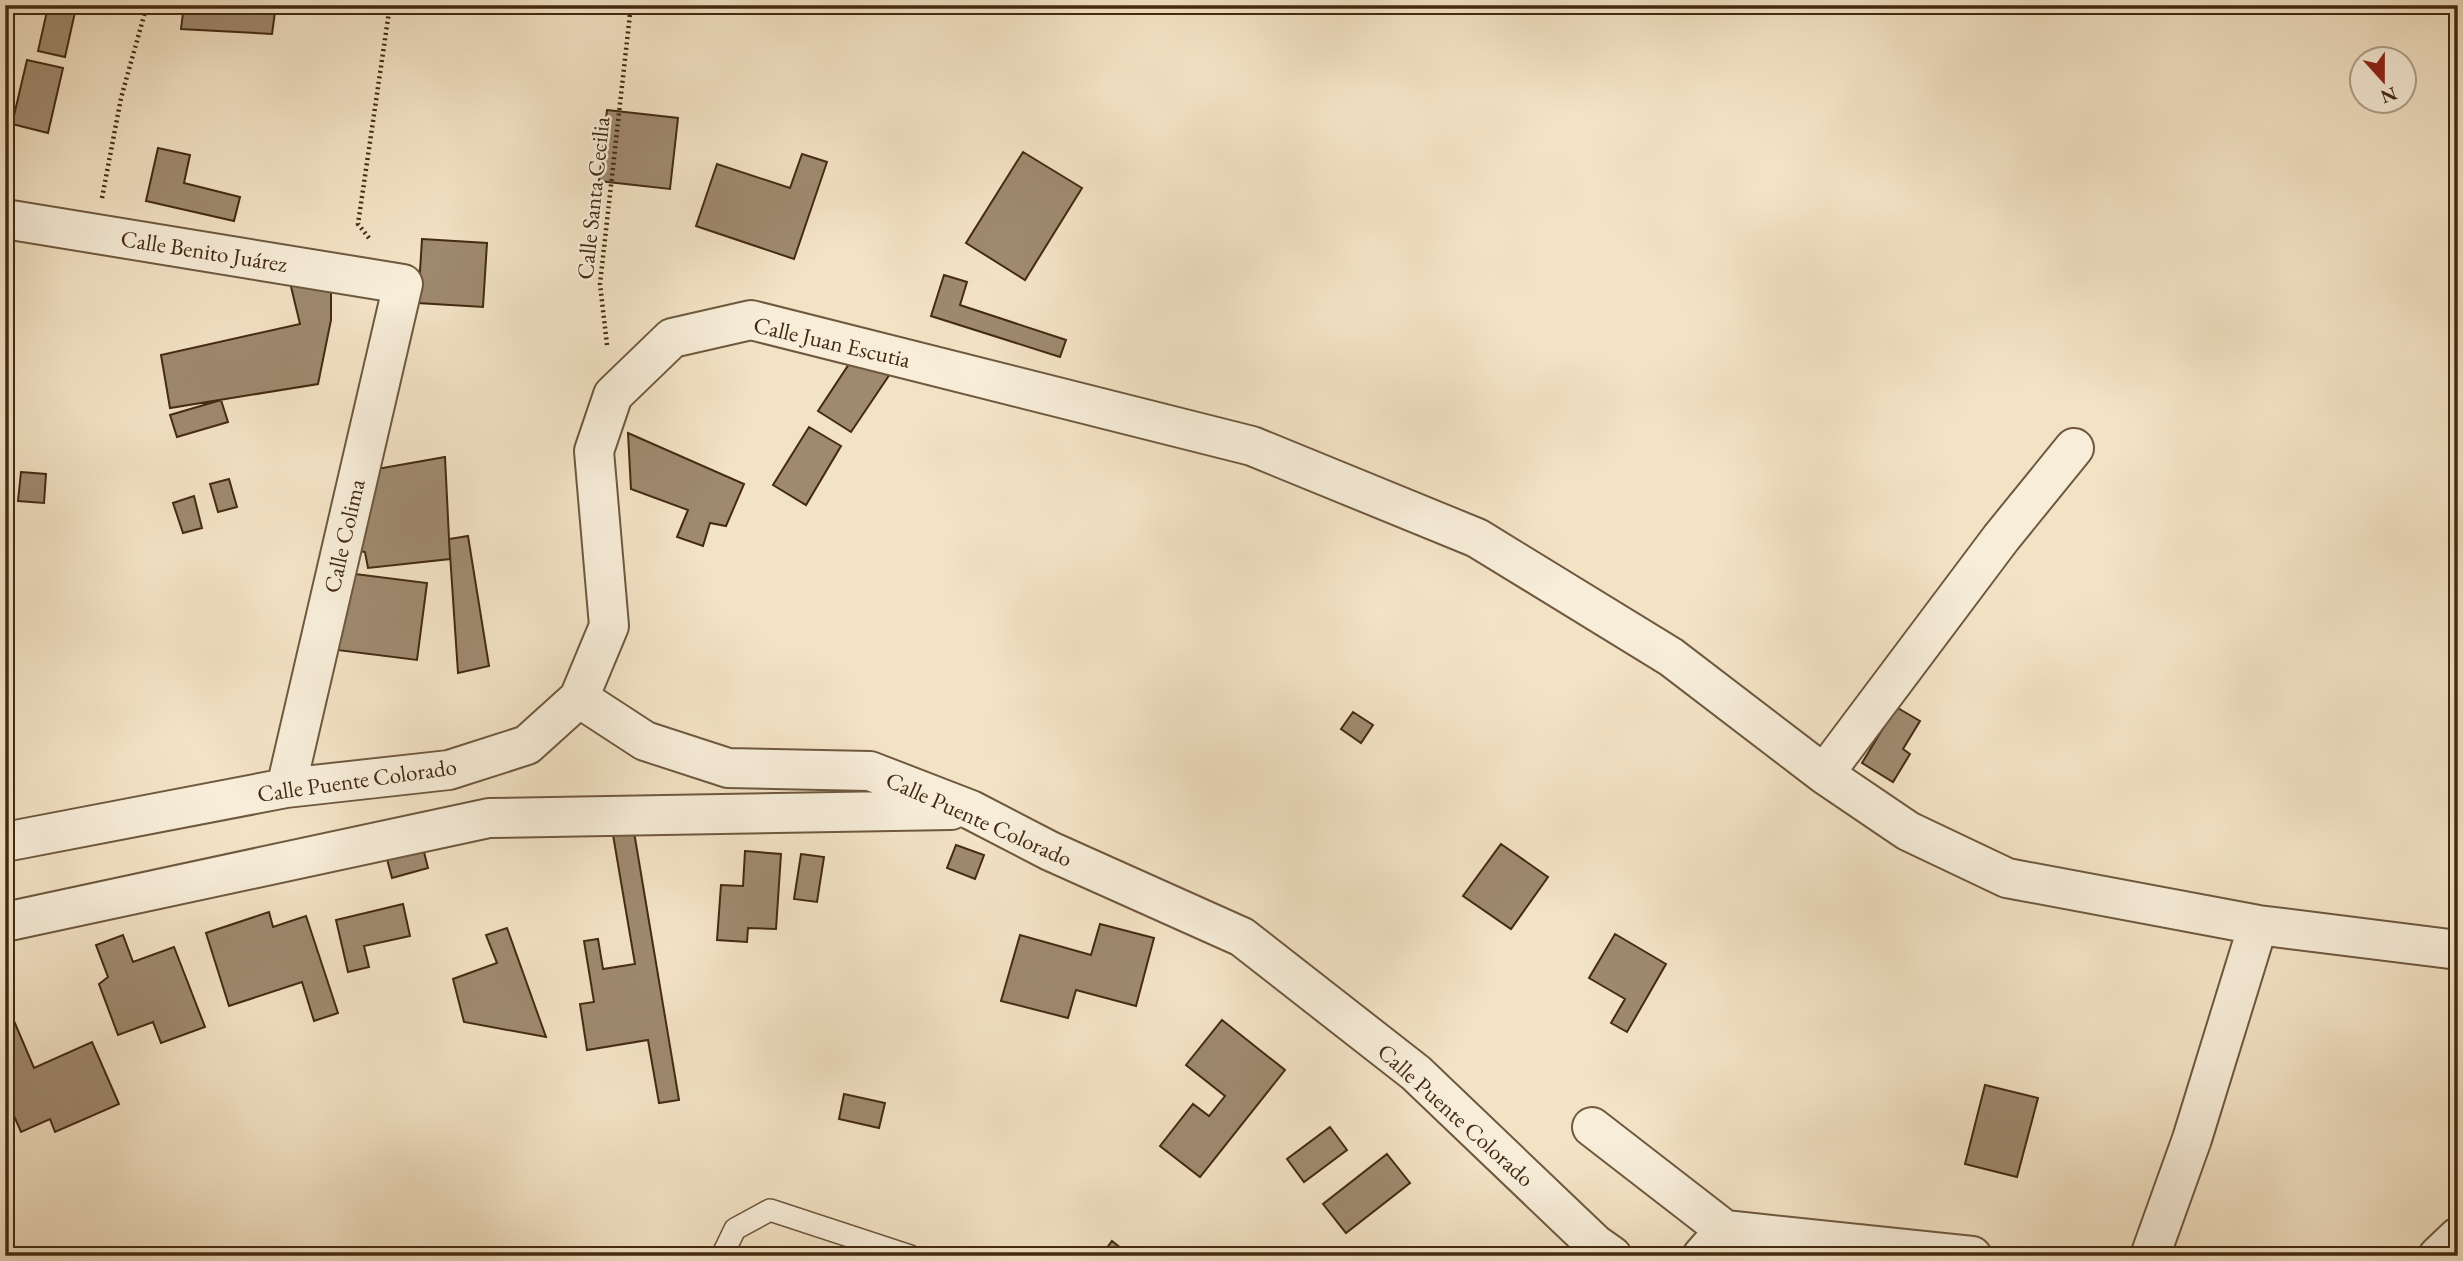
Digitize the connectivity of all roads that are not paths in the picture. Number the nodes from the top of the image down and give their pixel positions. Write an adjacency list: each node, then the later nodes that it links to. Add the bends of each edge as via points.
1 (5, 219): 2 (street, Calle Benito Juárez)
2 (403, 284): 6 (street, Calle Colima)
3 (2074, 448): 5 (street)
4 (579, 698): 5 (street, Calle Juan Escutia, via 609,626 594,451 613,395 672,338 751,320 1252,446 1477,538 1671,657); 6 (street, Calle Puente Colorado, via 527,745 449,771); 7 (street, Calle Puente Colorado, via 645,741 728,768 870,771)
5 (1824, 774): 10 (street, Calle Juan Escutia, via 1908,831 2007,878)
6 (286, 788): 8 (street, Calle Puente Colorado)
7 (971, 810): 9 (street, via 489,818); 17 (street, Calle Puente Colorado, via 1242,937 1416,1073)
8 (5, 842)
9 (5, 922)
10 (2258, 925): 11 (street, Calle Juan Escutia); 19 (street, via 2192,1139)
11 (2458, 950)
12 (1592, 1127): 14 (street)
13 (2458, 1237): 20 (street)
14 (1713, 1243): 18 (street)
15 (722, 1256): 16 (lane, via 735,1229 770,1210)
16 (910, 1256)
17 (1612, 1256)
18 (1972, 1256)
19 (2150, 1256)
20 (2438, 1256)

